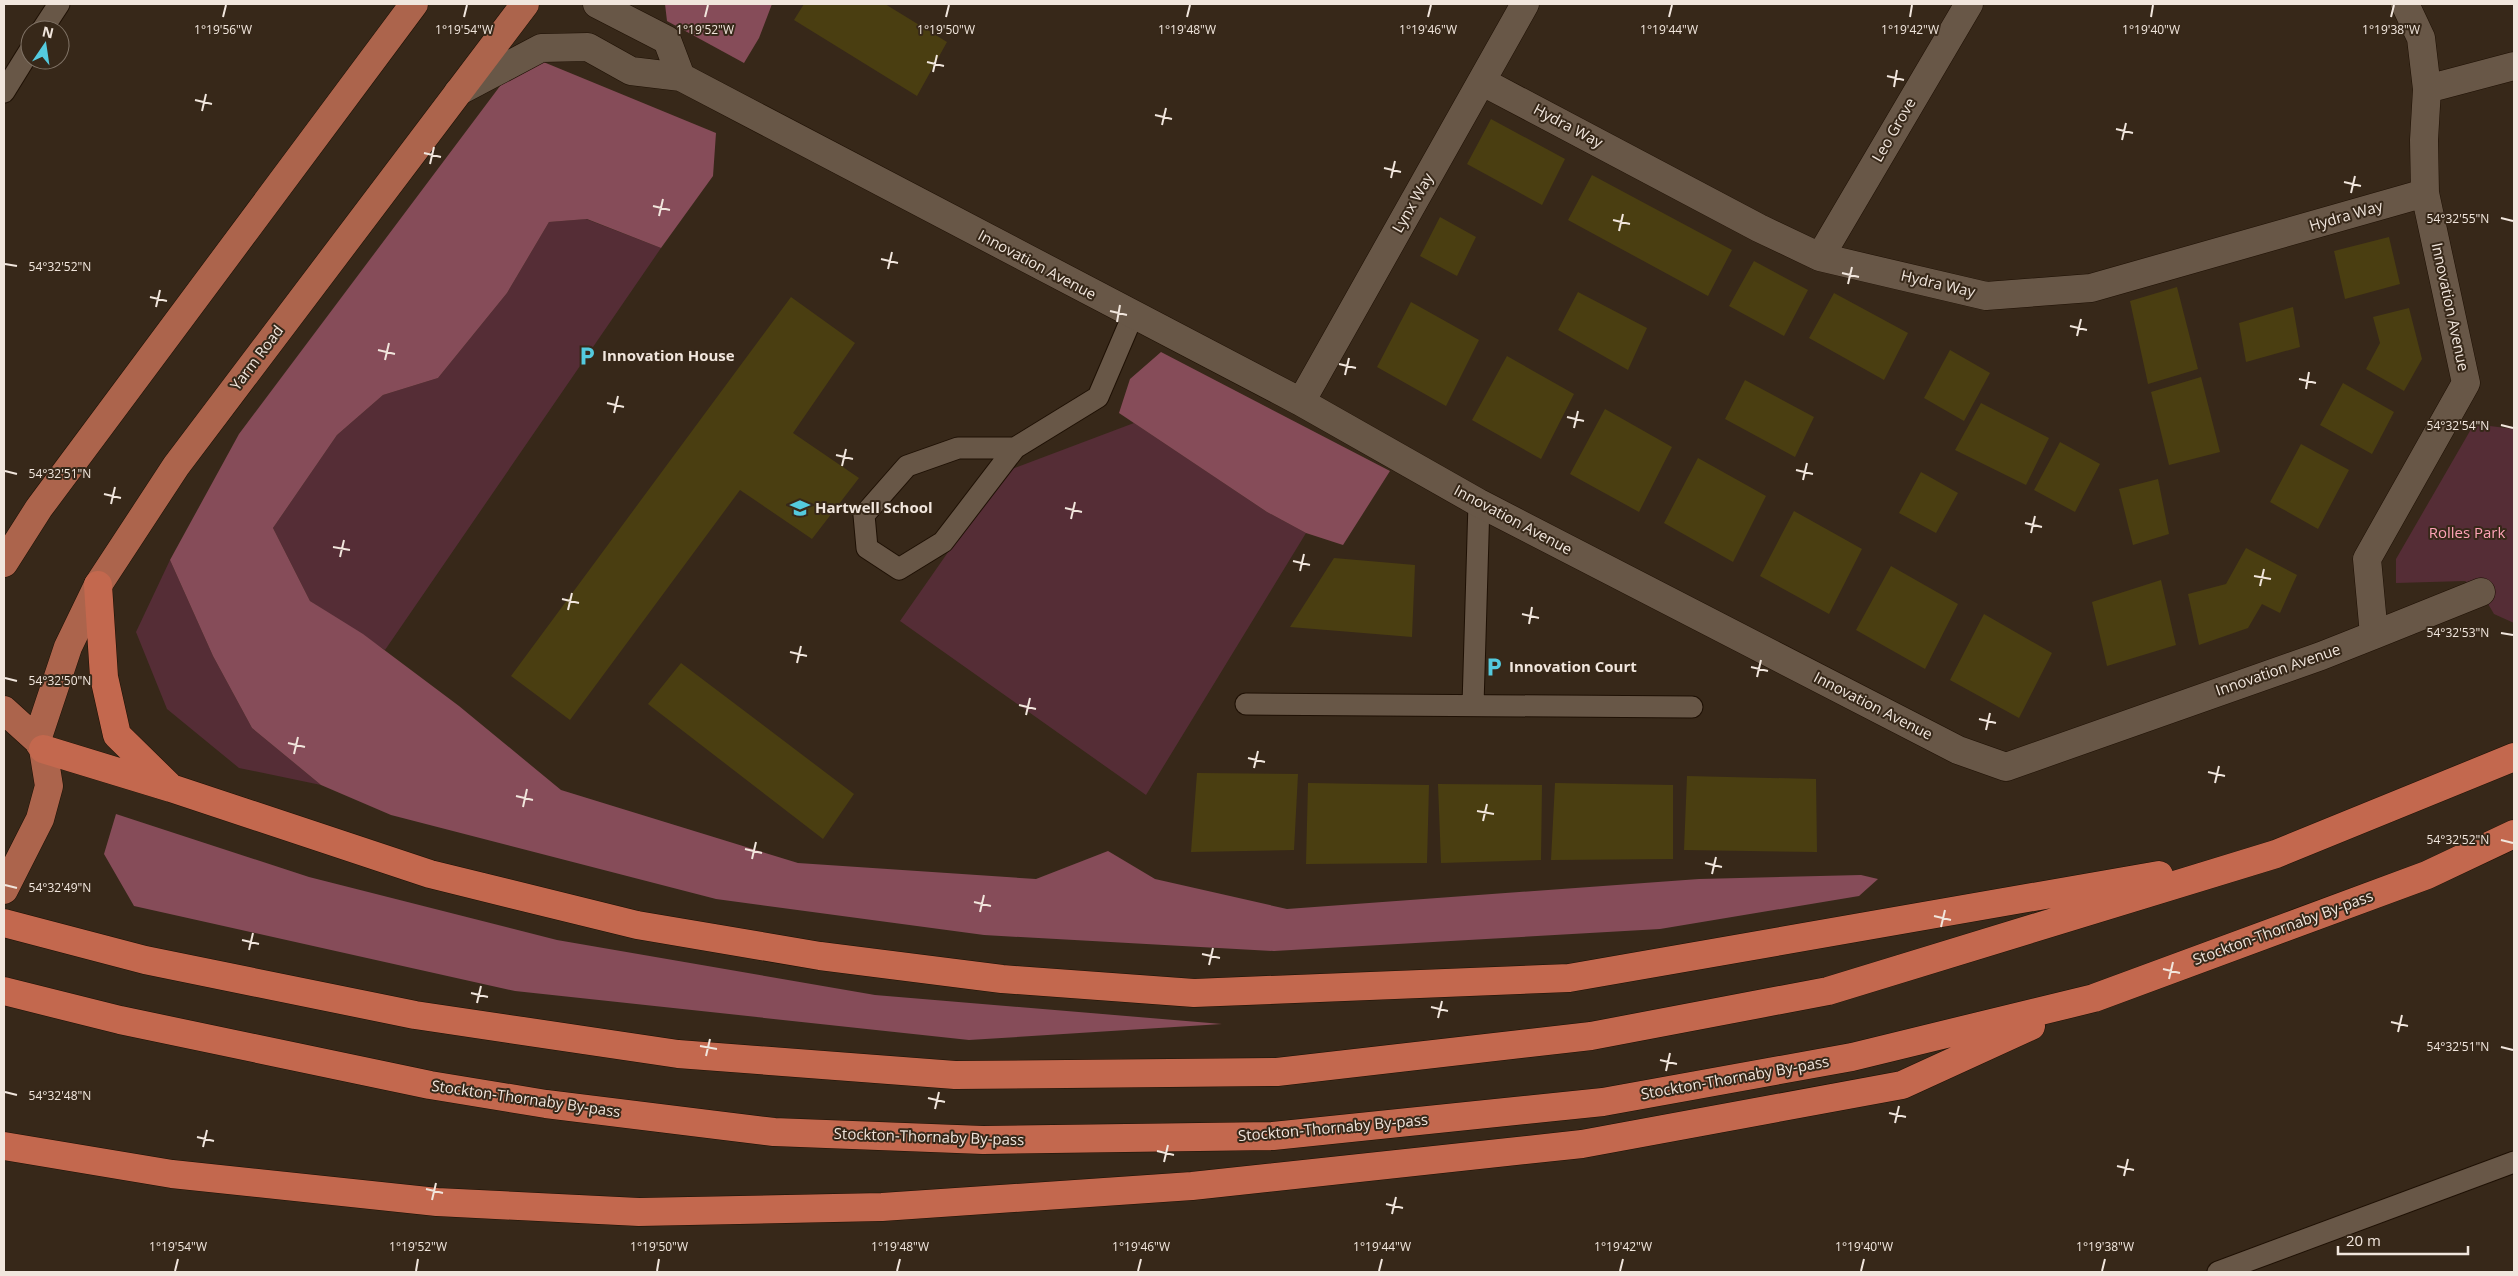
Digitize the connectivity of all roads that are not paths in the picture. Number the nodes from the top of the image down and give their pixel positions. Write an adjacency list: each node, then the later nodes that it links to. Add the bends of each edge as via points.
1 (58, 4): 8 (lane)
2 (414, 4): 22 (main road, via 40,508)
3 (525, 4): 15 (main road, Yarm Road)
4 (598, 4): 11 (street, via 667,40)
5 (1525, 4): 12 (street, Lynx Way)
6 (1969, 4): 17 (street, Leo Grove)
7 (2404, 4): 13 (street, Innovation Avenue, via 2421,38)
8 (48, 20)
9 (20, 66): 14 (lane)
10 (2514, 66): 13 (street)
11 (681, 77): 15 (street, via 631,71 588,47 540,48); 18 (street, Innovation Avenue)
12 (1482, 82): 17 (street, Hydra Way); 19 (street, Lynx Way)
13 (2427, 89): 16 (street, Innovation Avenue)
14 (4, 92)
15 (458, 92): 23 (main road, Yarm Road, via 176,466)
16 (2425, 193): 17 (street, Hydra Way, via 2091,288 1986,296); 25 (street, Innovation Avenue, via 2466,383 2367,559)
17 (1820, 257)
18 (1133, 315): 19 (street, Innovation Avenue); 20 (lane, via 1098,397)
19 (1300, 402): 21 (street, Innovation Avenue)
20 (1015, 448): 20 (lane, via 943,542 900,569 867,548 864,515 907,466 958,448)
21 (1479, 503): 25 (street, Innovation Avenue, via 1958,750 2006,766); 27 (lane)
22 (4, 563)
23 (98, 585): 30 (main road, Yarm Road, via 68,647); 32 (highway, via 104,677 117,735)
24 (2481, 592): 25 (street, Innovation Avenue)
25 (2374, 635)
26 (1246, 704): 27 (lane)
27 (1473, 705): 28 (lane)
28 (1692, 707)
29 (4, 710): 30 (main road)
30 (40, 745): 32 (highway); 35 (main road, via 49,786 40,819)
31 (2514, 757): 34 (highway)
32 (171, 788): 34 (highway, via 430,874 637,925 820,956 1002,979 1194,993 1569,978)
33 (2514, 834): 38 (highway, Stockton-Thornaby By-pass, via 2427,875)
34 (2276, 854): 36 (highway, via 1828,991 1591,1036 1277,1072 955,1075 678,1054 416,1015 145,960)
35 (4, 890)
36 (4, 923)
37 (4, 991): 38 (highway, Stockton-Thornaby By-pass, via 120,1020 430,1085 546,1104 774,1132 983,1140 1273,1136 1604,1102 1852,1058)
38 (2094, 998): 39 (highway, via 1902,1085 1582,1144 1192,1186 882,1207 639,1212 398,1198 172,1174)
39 (4, 1146)
40 (2514, 1162): 41 (lane)
41 (2218, 1272)

